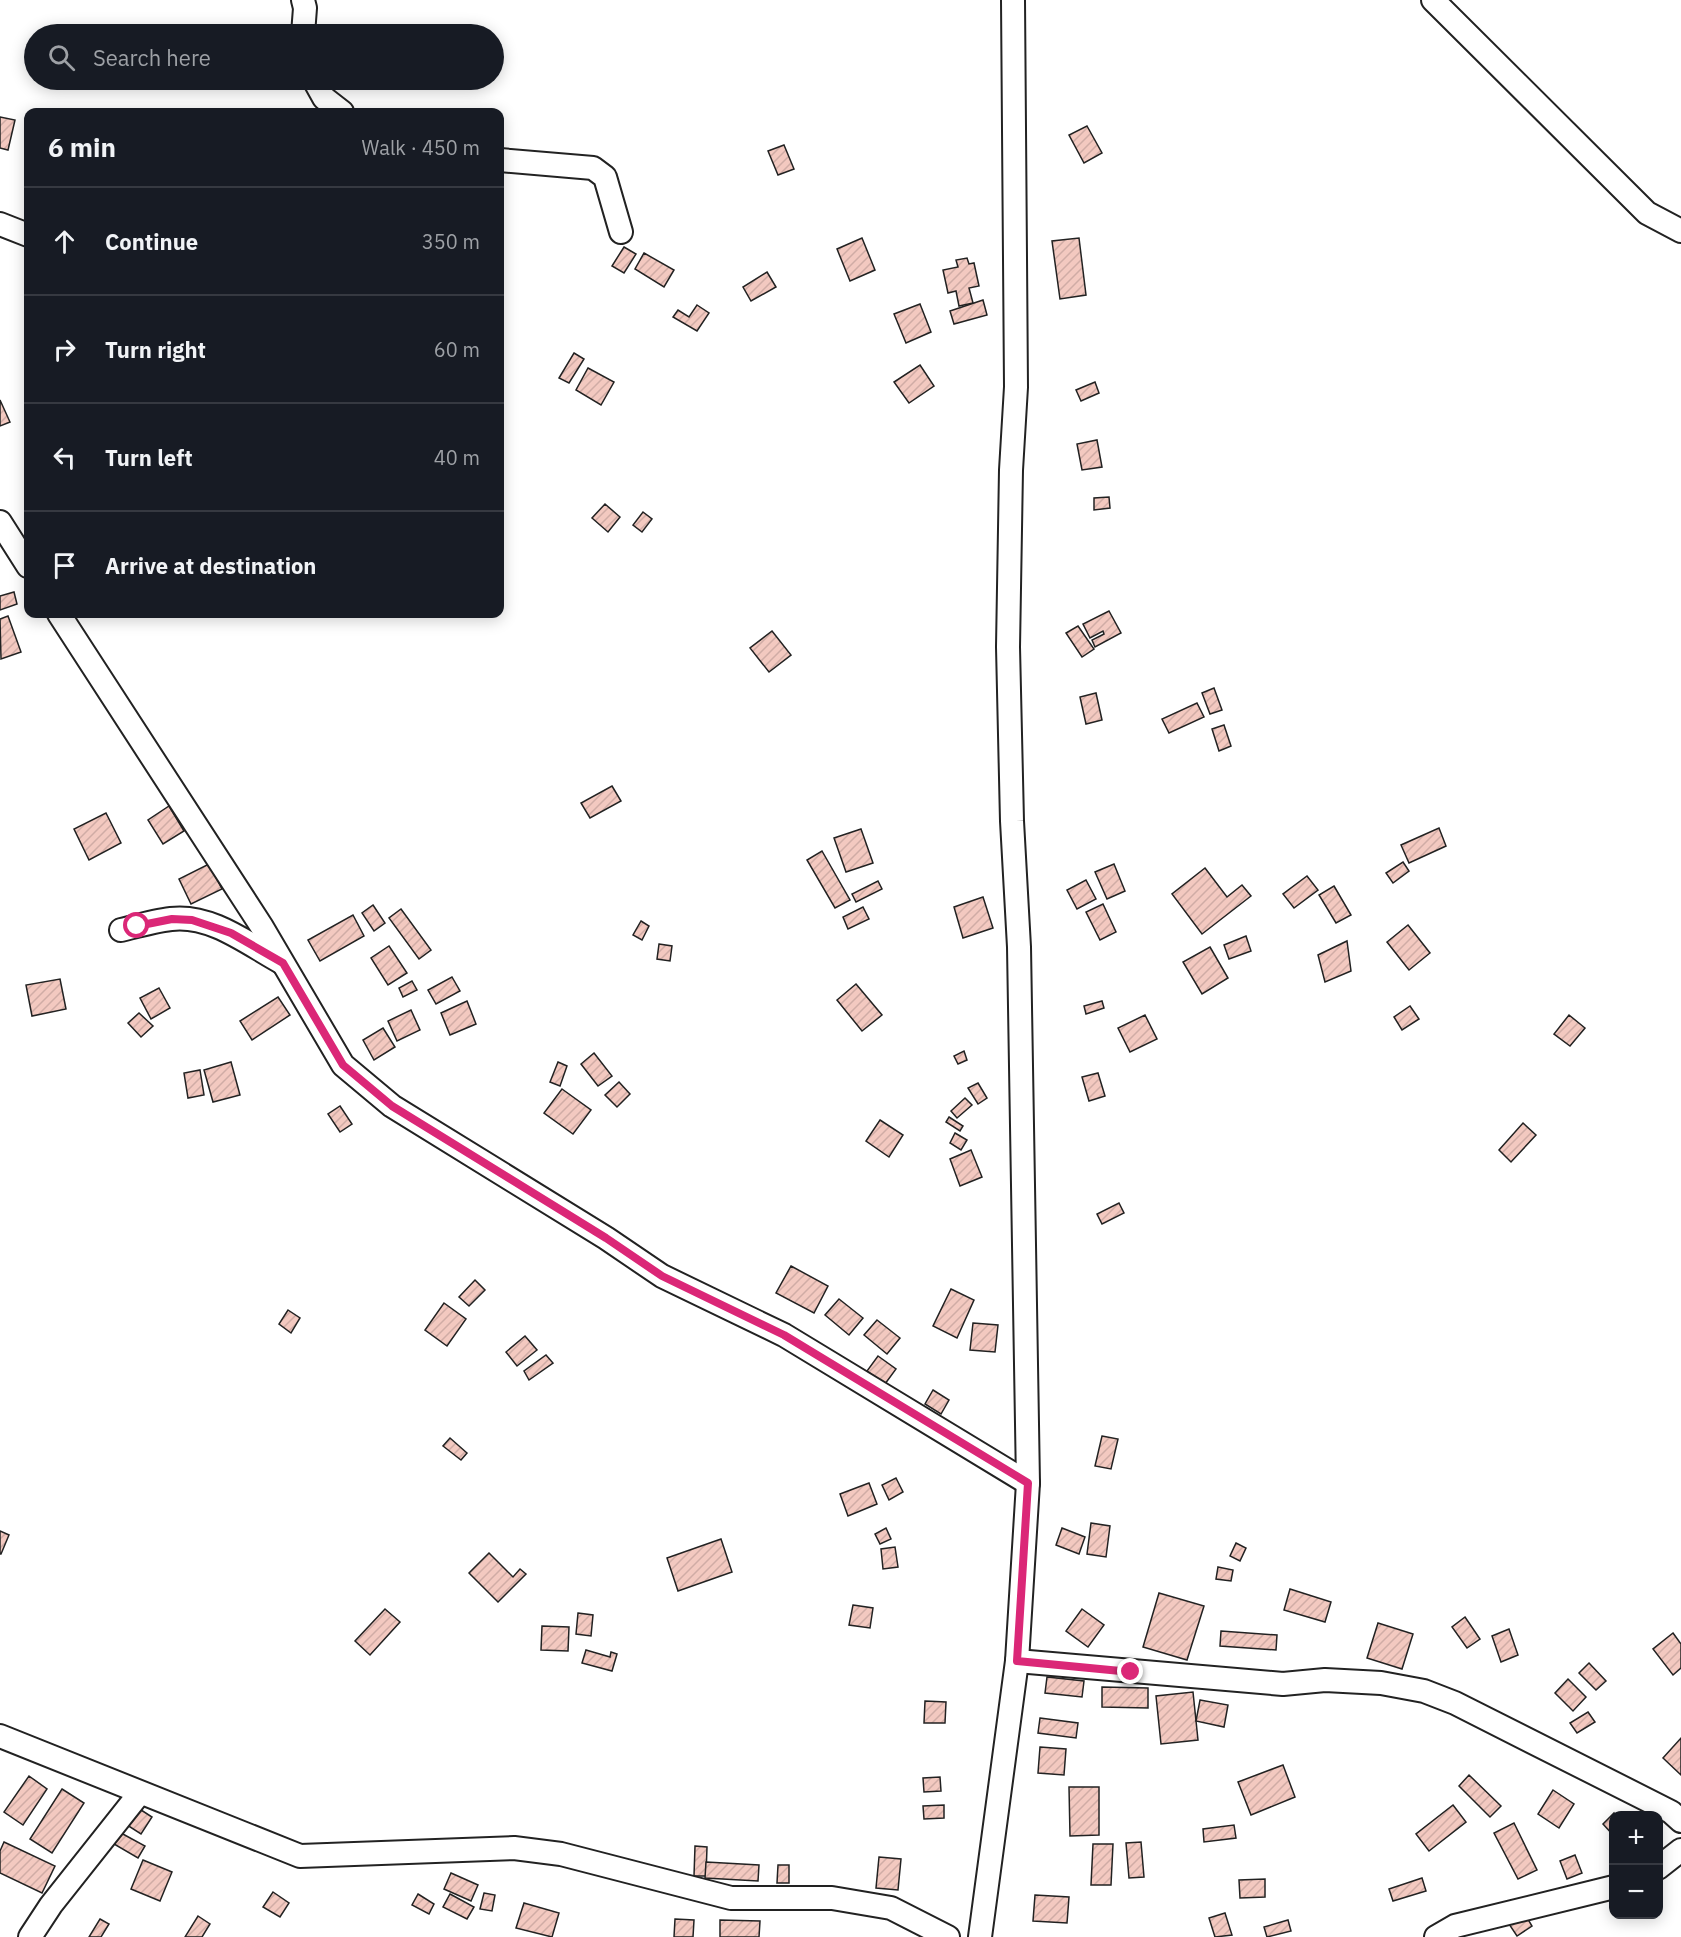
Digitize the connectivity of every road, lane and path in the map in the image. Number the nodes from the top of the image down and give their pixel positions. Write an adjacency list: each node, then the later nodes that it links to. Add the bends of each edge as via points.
1 (303, 0): 4 (street)
2 (1013, 0): 17 (street, via 1016,387 1008,647 1019,947)
3 (1433, 0): 9 (street, via 1647,213)
4 (304, 24)
5 (320, 90): 6 (street)
6 (337, 108)
7 (504, 160): 10 (street, via 593,168 605,177)
8 (0, 224): 11 (street)
9 (1681, 231)
10 (621, 232)
11 (24, 233)
12 (0, 522): 13 (street)
13 (24, 560)
14 (62, 618): 16 (street)
15 (121, 930): 16 (street, via 172,919 192,920 231,933)
16 (283, 963): 17 (street, via 343,1065 392,1106 662,1276 784,1335)
17 (1028, 1483): 18 (street)
18 (1017, 1661): 21 (street, via 1283,1684 1350,1680 1424,1691); 27 (street)
19 (0, 1736): 20 (street)
20 (139, 1794): 25 (street); 26 (street, via 300,1856 514,1848 561,1854 731,1898 832,1898 891,1908)
21 (1678, 1809)
22 (1681, 1850): 23 (street)
23 (1663, 1865)
24 (1609, 1888): 28 (street, via 1455,1926)
25 (30, 1937)
26 (948, 1937)
27 (980, 1937)
28 (1436, 1937)

